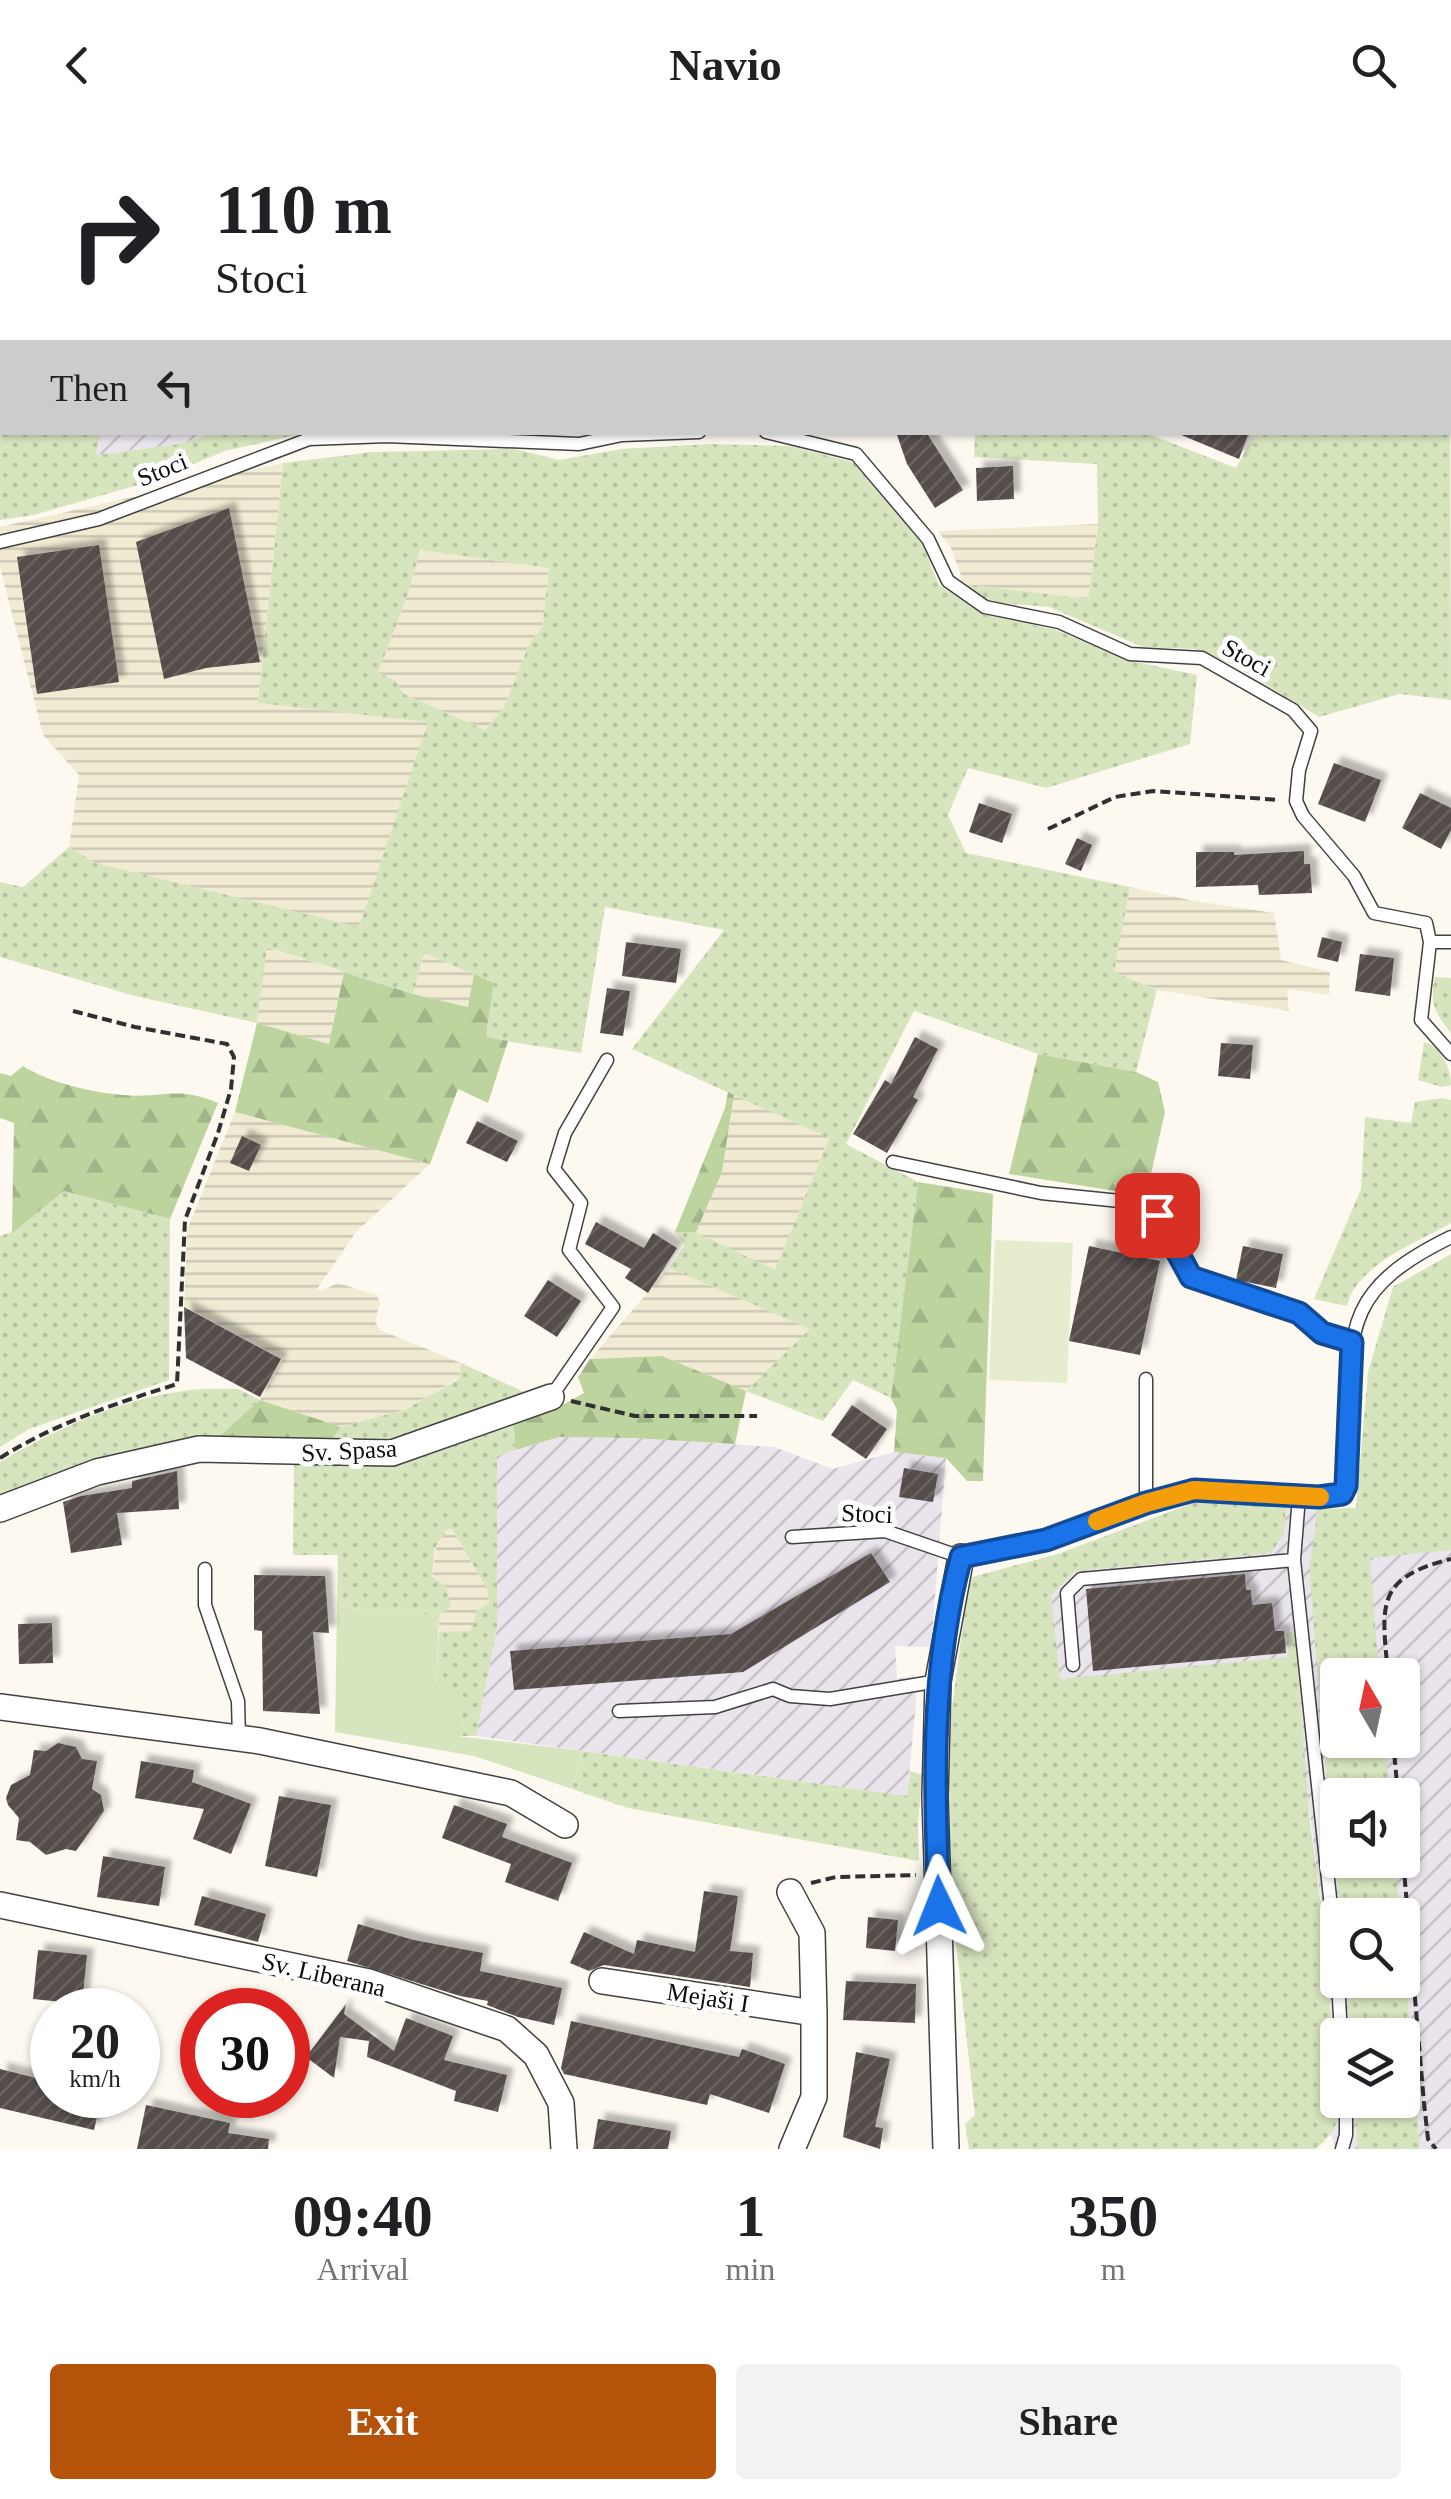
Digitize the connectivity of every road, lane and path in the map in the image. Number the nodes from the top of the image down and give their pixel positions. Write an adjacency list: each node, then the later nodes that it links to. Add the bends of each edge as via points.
1 (622, 435): 3 (lane, Stoci, via 579,444 308,439 99,519)
2 (778, 435): 4 (lane, Stoci, via 856,454 928,538 948,582 985,606 1059,622 1130,654 1202,658 1293,710 1311,732)
3 (0, 542)
4 (1296, 801): 5 (path, via 1153,792 1116,797); 6 (lane, via 1354,876 1374,914 1426,923)
5 (1048, 830)
6 (1430, 942): 7 (lane); 9 (lane, via 1421,1020)
7 (1451, 942)
8 (73, 1011): 17 (path, via 227,1044 234,1058 230,1089 185,1220 176,1384 44,1431)
9 (1451, 1054)
10 (607, 1060): 15 (lane, via 565,1133 554,1169 581,1203 569,1250 613,1307)
11 (892, 1162): 13 (lane, via 1041,1193 1120,1201 1157,1215 1191,1277 1299,1313 1322,1333)
12 (1451, 1237): 13 (lane, via 1369,1294)
13 (1352, 1342): 18 (lane, via 1346,1486 1342,1494)
14 (1146, 1380): 19 (lane)
15 (552, 1396): 16 (path, via 635,1416); 20 (street, Sv. Spasa, via 392,1453 199,1449 97,1472)
16 (756, 1416)
17 (0, 1458)
18 (1298, 1496): 19 (lane, via 1194,1490); 24 (lane)
19 (1146, 1503): 22 (lane, via 1046,1540)
20 (0, 1509)
21 (792, 1537): 22 (lane, Stoci, via 885,1530)
22 (961, 1557): 28 (street)
23 (1451, 1559): 26 (path, via 1418,1567 1387,1598)
24 (1294, 1560): 27 (lane, via 1081,1579 1067,1593); 36 (lane)
25 (205, 1569): 31 (lane, via 204,1605 238,1701)
26 (1387, 1658)
27 (1073, 1666)
28 (938, 1680): 30 (lane, via 830,1699 772,1690 715,1707); 33 (street)
29 (0, 1707): 31 (street)
30 (618, 1710)
31 (239, 1738): 32 (street, via 511,1793)
32 (564, 1825)
33 (938, 1875): 35 (path, via 836,1876); 43 (street)
34 (1405, 1878): 45 (path, via 1428,2139)
35 (792, 1896): 39 (street, via 812,1933)
36 (1330, 1898)
37 (0, 1905): 41 (street, Sv. Liberana, via 369,1982 507,2029 536,2056 562,2104)
38 (602, 1981): 39 (street, Mejaši I)
39 (814, 2013): 42 (street, via 814,2096)
40 (1346, 2118): 44 (lane)
41 (564, 2149)
42 (792, 2149)
43 (946, 2149)
44 (1342, 2149)
45 (1436, 2149)

